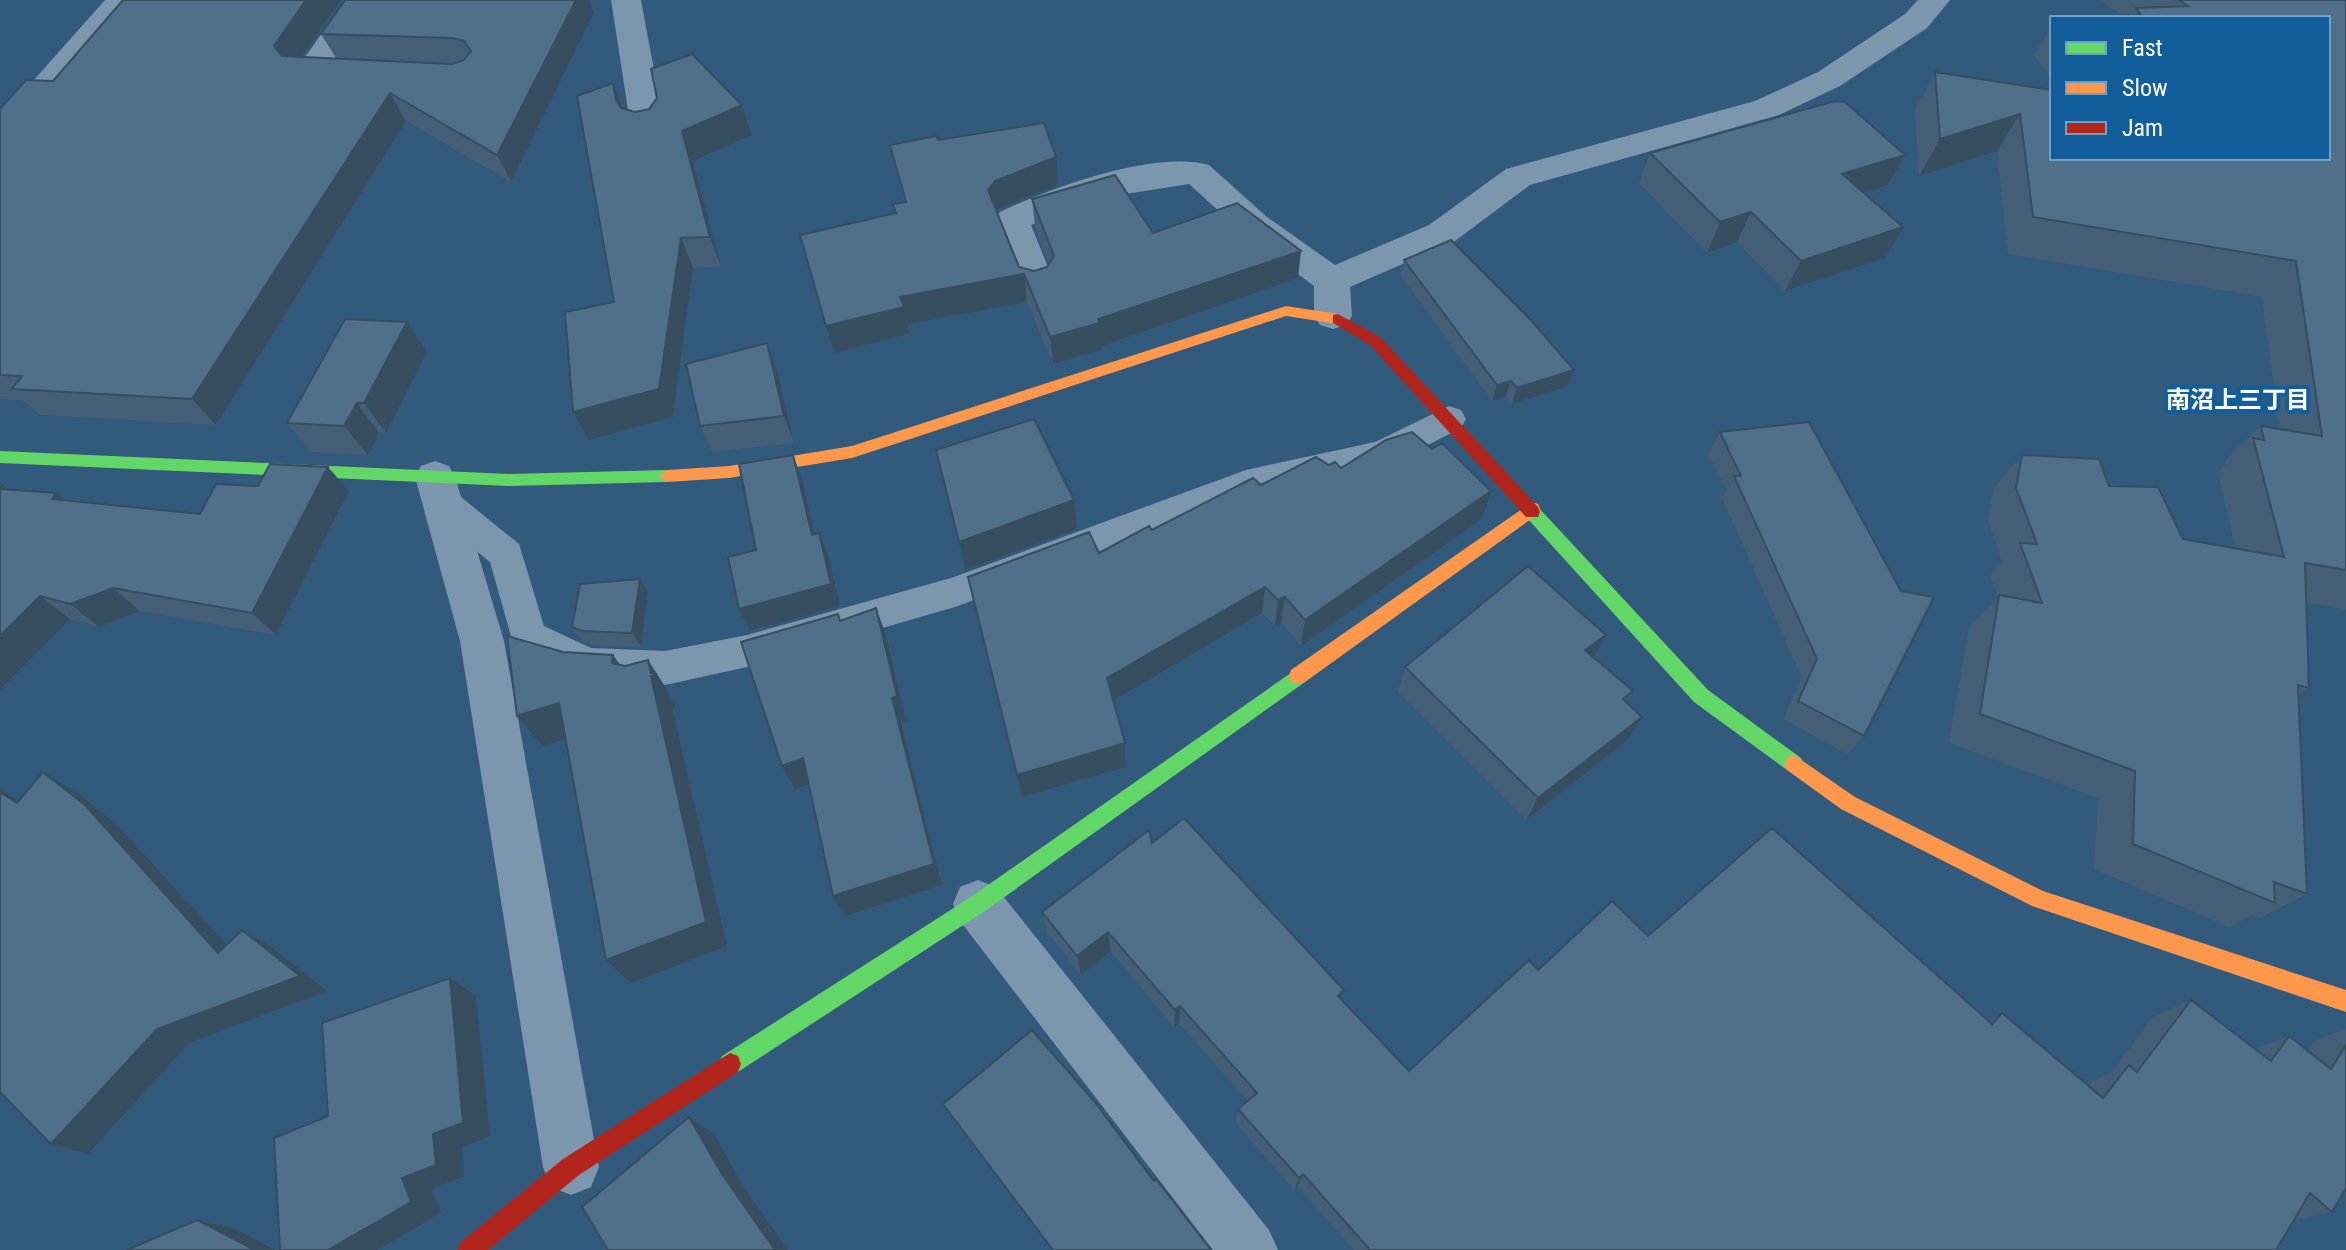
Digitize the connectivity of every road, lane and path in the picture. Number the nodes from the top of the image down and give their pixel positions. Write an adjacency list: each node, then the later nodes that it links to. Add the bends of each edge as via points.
1 (121, 0): 6 (street)
2 (360, 0): 5 (street, via 310,73)
3 (626, 0): 7 (street)
4 (1935, 0): 9 (street, via 1916,21 1817,85 1767,108 1518,177 1442,233)
5 (388, 75)
6 (14, 105): 8 (street)
7 (648, 129)
8 (0, 139)
9 (1332, 281): 10 (street, via 1255,225 1197,173 1162,173 1045,203 1012,220); 11 (street)
10 (1036, 282)
11 (1333, 316): 12 (street, via 1375,341); 14 (street, via 1286,311 852,452 729,472 509,480)
12 (1449, 419): 14 (lane, via 1383,453 1246,484 955,592 747,651 665,668 587,664 528,636 506,554); 15 (street)
13 (0, 457): 14 (street)
14 (439, 490): 18 (street, via 482,641)
15 (1532, 509): 16 (street); 17 (street, via 1701,696 1848,803 2039,899)
16 (978, 904): 18 (street); 20 (street)
17 (2346, 1001)
18 (571, 1167): 19 (street)
19 (469, 1250)
20 (1249, 1250)

